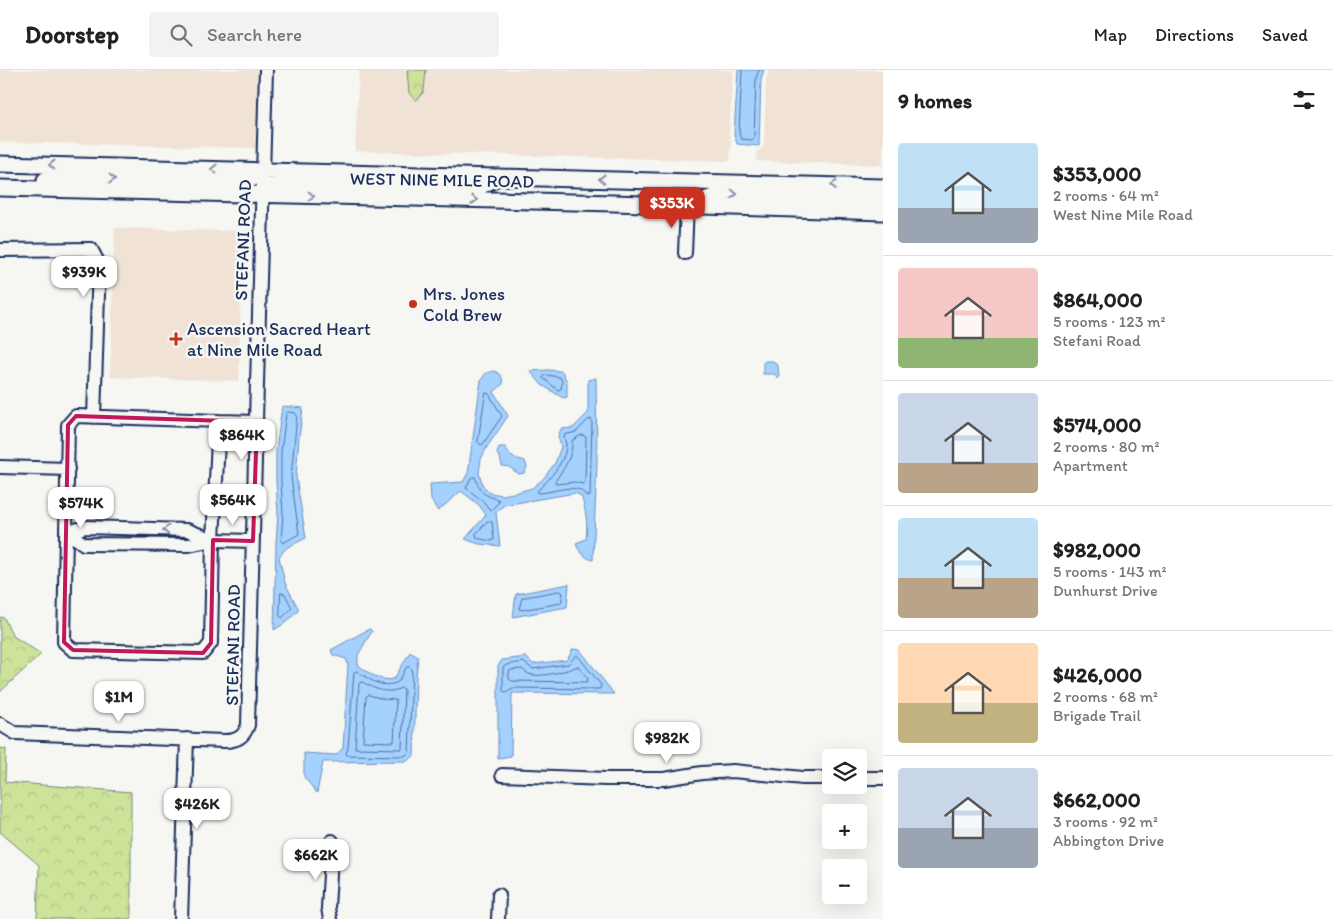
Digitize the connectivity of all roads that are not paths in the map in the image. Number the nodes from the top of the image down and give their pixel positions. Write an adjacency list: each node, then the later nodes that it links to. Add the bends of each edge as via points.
1 (266, 70): 3 (street, STEFANI ROAD)
2 (0, 164): 3 (main road, WEST NINE MILE ROAD, one-way to 2)
3 (263, 170): 4 (main road, WEST NINE MILE ROAD); 7 (main road, one-way to 3, via 45,179 250,180); 8 (street, STEFANI ROAD)
4 (499, 176): 5 (main road, WEST NINE MILE ROAD, one-way to 4); 8 (main road, via 479,187 288,182 276,183)
5 (883, 186)
6 (0, 188): 7 (main road, WEST NINE MILE ROAD)
7 (31, 188): 8 (main road, WEST NINE MILE ROAD)
8 (263, 194): 10 (main road, WEST NINE MILE ROAD, one-way to 10); 16 (street, STEFANI ROAD)
9 (883, 199): 10 (main road, one-way to 9, via 722,194)
10 (687, 205): 11 (main road, WEST NINE MILE ROAD); 13 (street)
11 (883, 212)
12 (0, 250): 14 (street, via 90,249 95,256 99,264)
13 (685, 253)
14 (94, 417): 15 (street); 18 (street, via 76,416 68,425)
15 (218, 421): 16 (street); 20 (street)
16 (257, 422): 21 (street, STEFANI ROAD)
17 (0, 467): 18 (street)
18 (68, 469): 19 (street)
19 (67, 532): 20 (street, via 86,527 187,530); 20 (street, via 64,642 73,650 203,653 211,643)
20 (213, 540): 21 (street)
21 (253, 541): 23 (street, STEFANI ROAD, via 248,725 240,738 234,741)
22 (0, 724): 23 (street, via 15,733)
23 (186, 739): 30 (street)
24 (502, 774): 25 (street, via 664,779 702,772 733,772)
25 (822, 778)
26 (867, 778): 27 (street)
27 (883, 778)
28 (332, 840): 31 (street)
29 (499, 895): 32 (street)
30 (181, 919)
31 (330, 919)
32 (498, 919)

